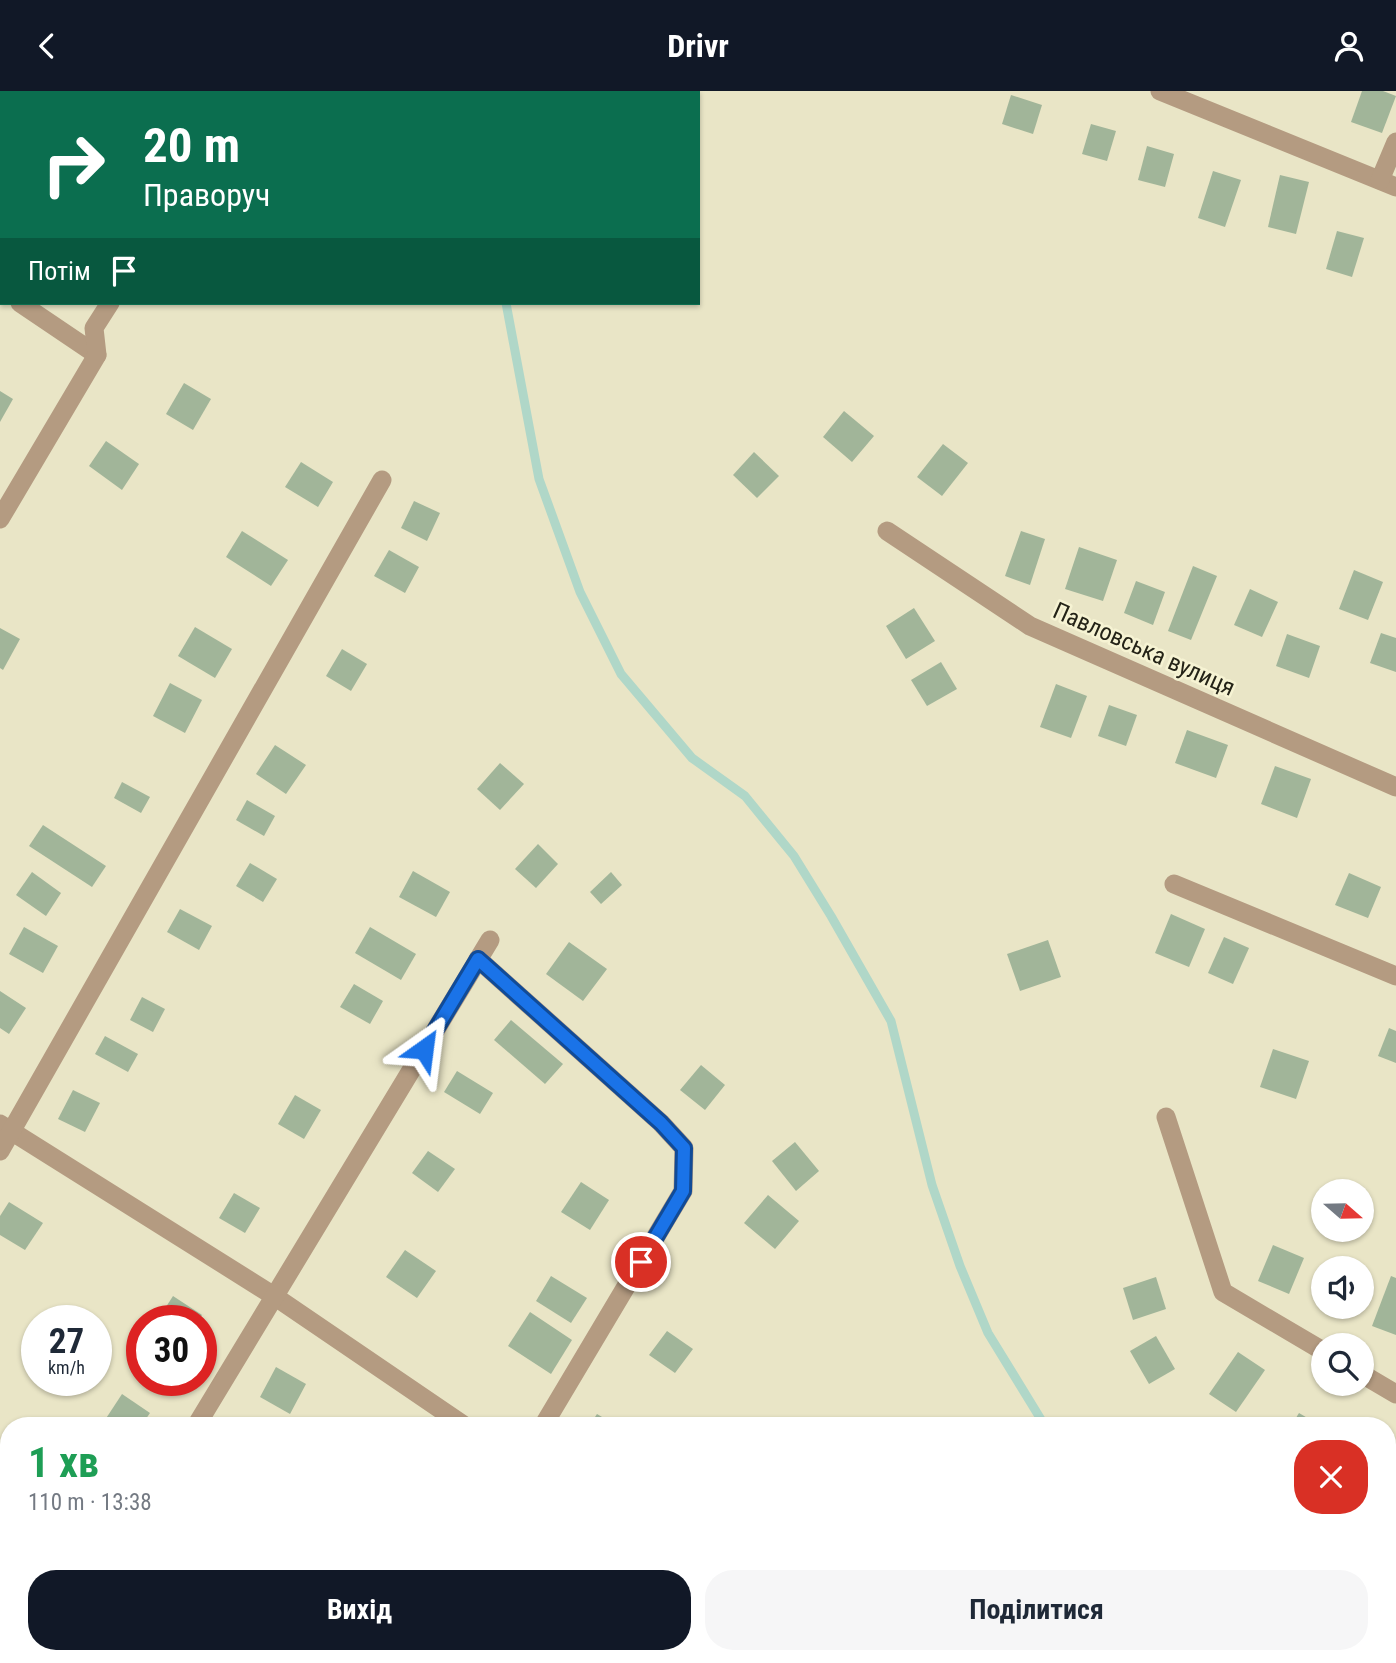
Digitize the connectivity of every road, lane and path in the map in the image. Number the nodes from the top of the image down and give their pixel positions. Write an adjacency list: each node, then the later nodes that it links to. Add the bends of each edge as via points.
1 (1160, 91): 3 (street)
2 (1396, 142): 3 (street)
3 (1388, 183)
4 (23, 305): 6 (street)
5 (109, 305): 6 (street, via 94,328)
6 (97, 355): 8 (street)
7 (382, 481): 16 (street)
8 (0, 519)
9 (887, 531): 10 (street, Павловська вулиця, via 1030,626)
10 (1396, 787)
11 (1174, 884): 14 (street)
12 (490, 940): 13 (street)
13 (478, 959): 18 (street); 24 (street, via 684,1148 683,1191)
14 (1396, 976)
15 (1166, 1117): 19 (street, via 1223,1292)
16 (6, 1127): 17 (street); 18 (street)
17 (0, 1151)
18 (274, 1296): 22 (street); 23 (street)
19 (1311, 1344)
20 (1374, 1381): 21 (street)
21 (1396, 1394)
22 (201, 1417)
23 (452, 1417)
24 (548, 1417)

